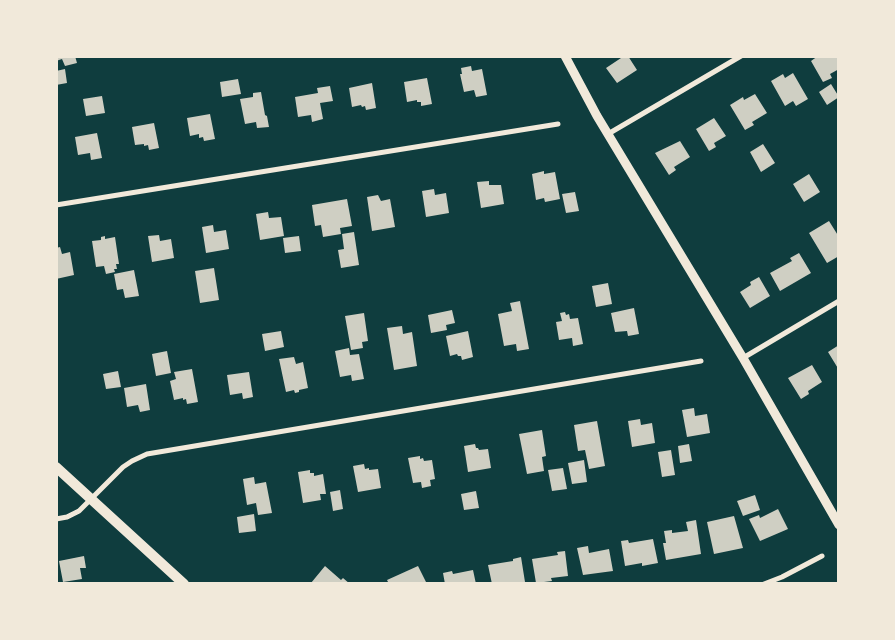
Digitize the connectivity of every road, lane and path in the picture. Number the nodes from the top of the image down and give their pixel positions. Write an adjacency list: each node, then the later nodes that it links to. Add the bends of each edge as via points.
1 (565, 56): 4 (street)
2 (741, 56): 4 (street)
3 (558, 124): 5 (street)
4 (608, 134): 7 (street)
5 (56, 205)
6 (839, 301): 7 (street)
7 (742, 358): 12 (street)
8 (701, 361): 10 (street, via 147,454 123,468)
9 (56, 467): 10 (main road)
10 (92, 500): 11 (street, via 73,515); 14 (main road)
11 (56, 519)
12 (839, 525)
13 (822, 556): 15 (street)
14 (184, 584)
15 (764, 584)

